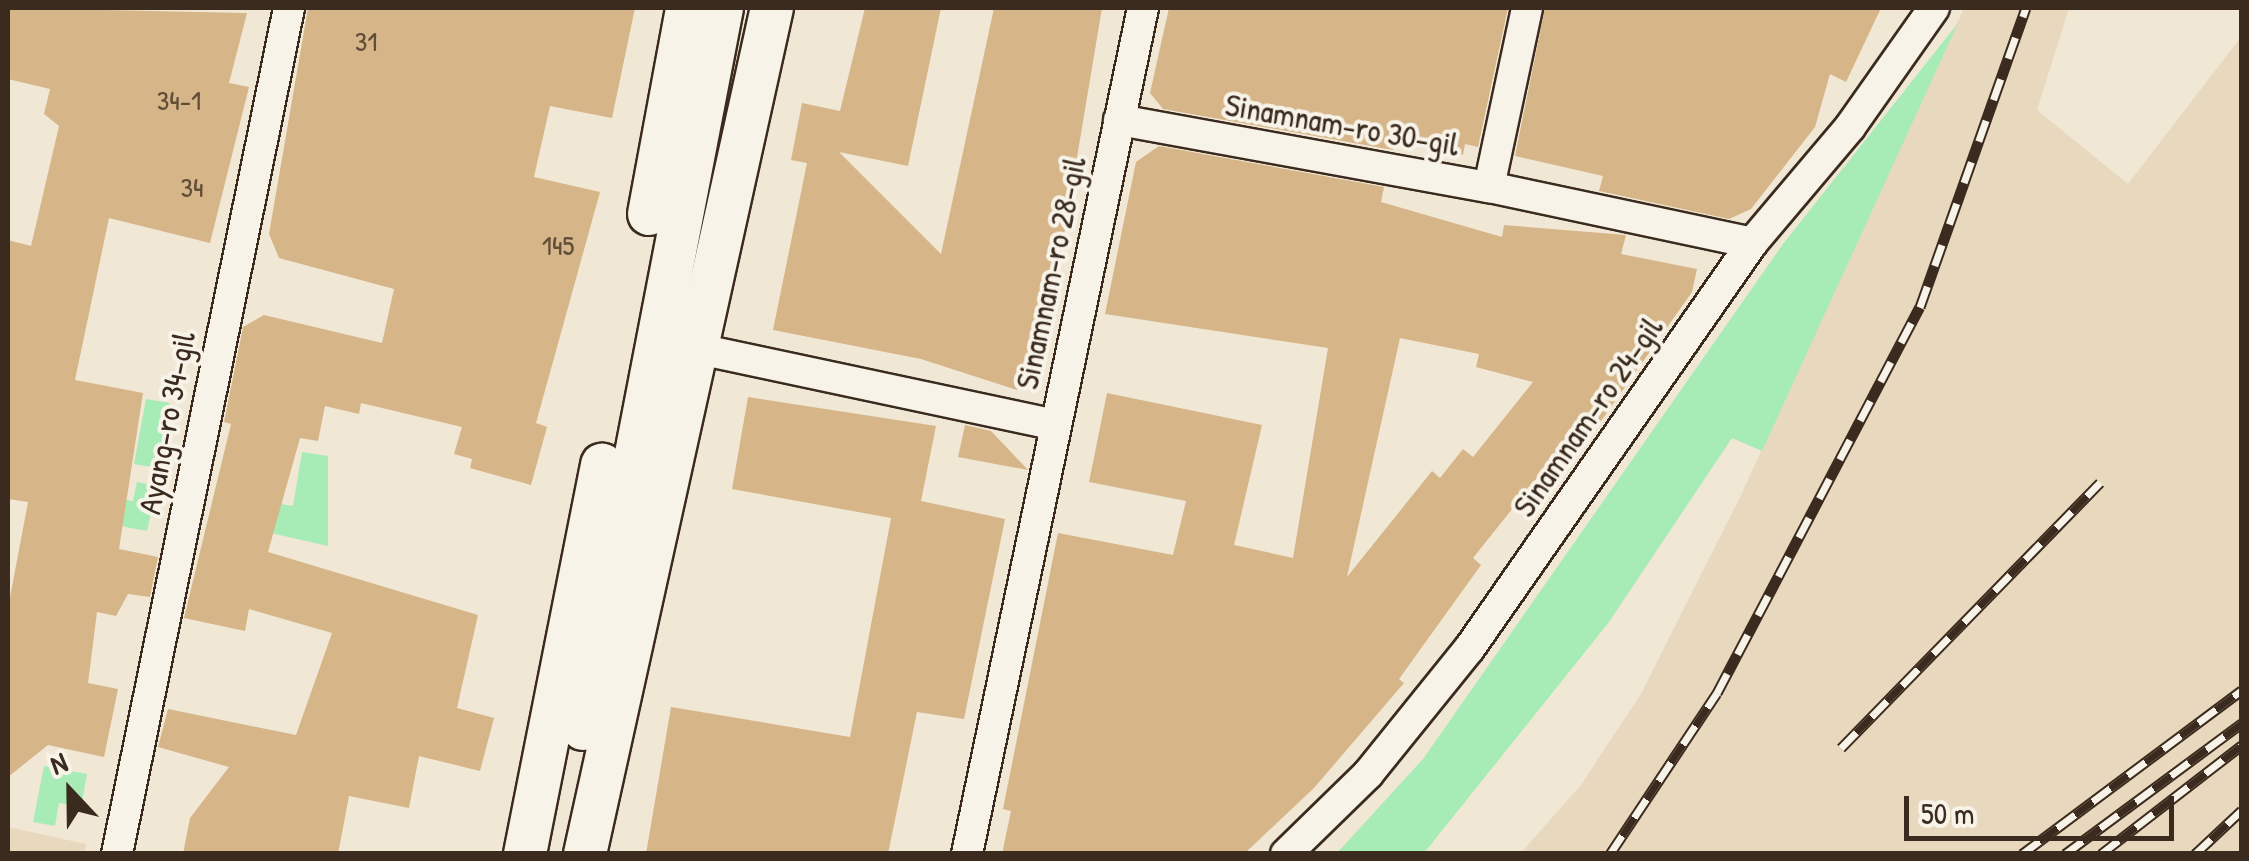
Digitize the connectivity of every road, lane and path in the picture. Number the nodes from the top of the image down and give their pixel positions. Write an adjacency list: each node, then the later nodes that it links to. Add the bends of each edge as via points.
1 (289, 8): 13 (street, Ayang-ro 34-gil)
2 (687, 8): 14 (main road)
3 (722, 8): 15 (main road)
4 (772, 8): 11 (main road)
5 (1143, 8): 8 (street, Sinamnam-ro 28-gil)
6 (1527, 8): 9 (street, Sinamnam-ro 30-gil)
7 (1934, 8): 10 (street, Sinamnam-ro 24-gil, via 1850,127)
8 (1119, 120): 9 (street, Sinamnam-ro 30-gil); 12 (street, Sinamnam-ro 28-gil)
9 (1490, 187): 10 (street)
10 (1752, 243): 18 (street, Sinamnam-ro 24-gil, via 1469,649 1368,774)
11 (694, 348): 12 (street, Sinamnam-ro 28-gil); 16 (main road)
12 (1056, 426): 17 (street)
13 (117, 854)
14 (525, 854)
15 (558, 854)
16 (586, 854)
17 (968, 854)
18 (1286, 854)

